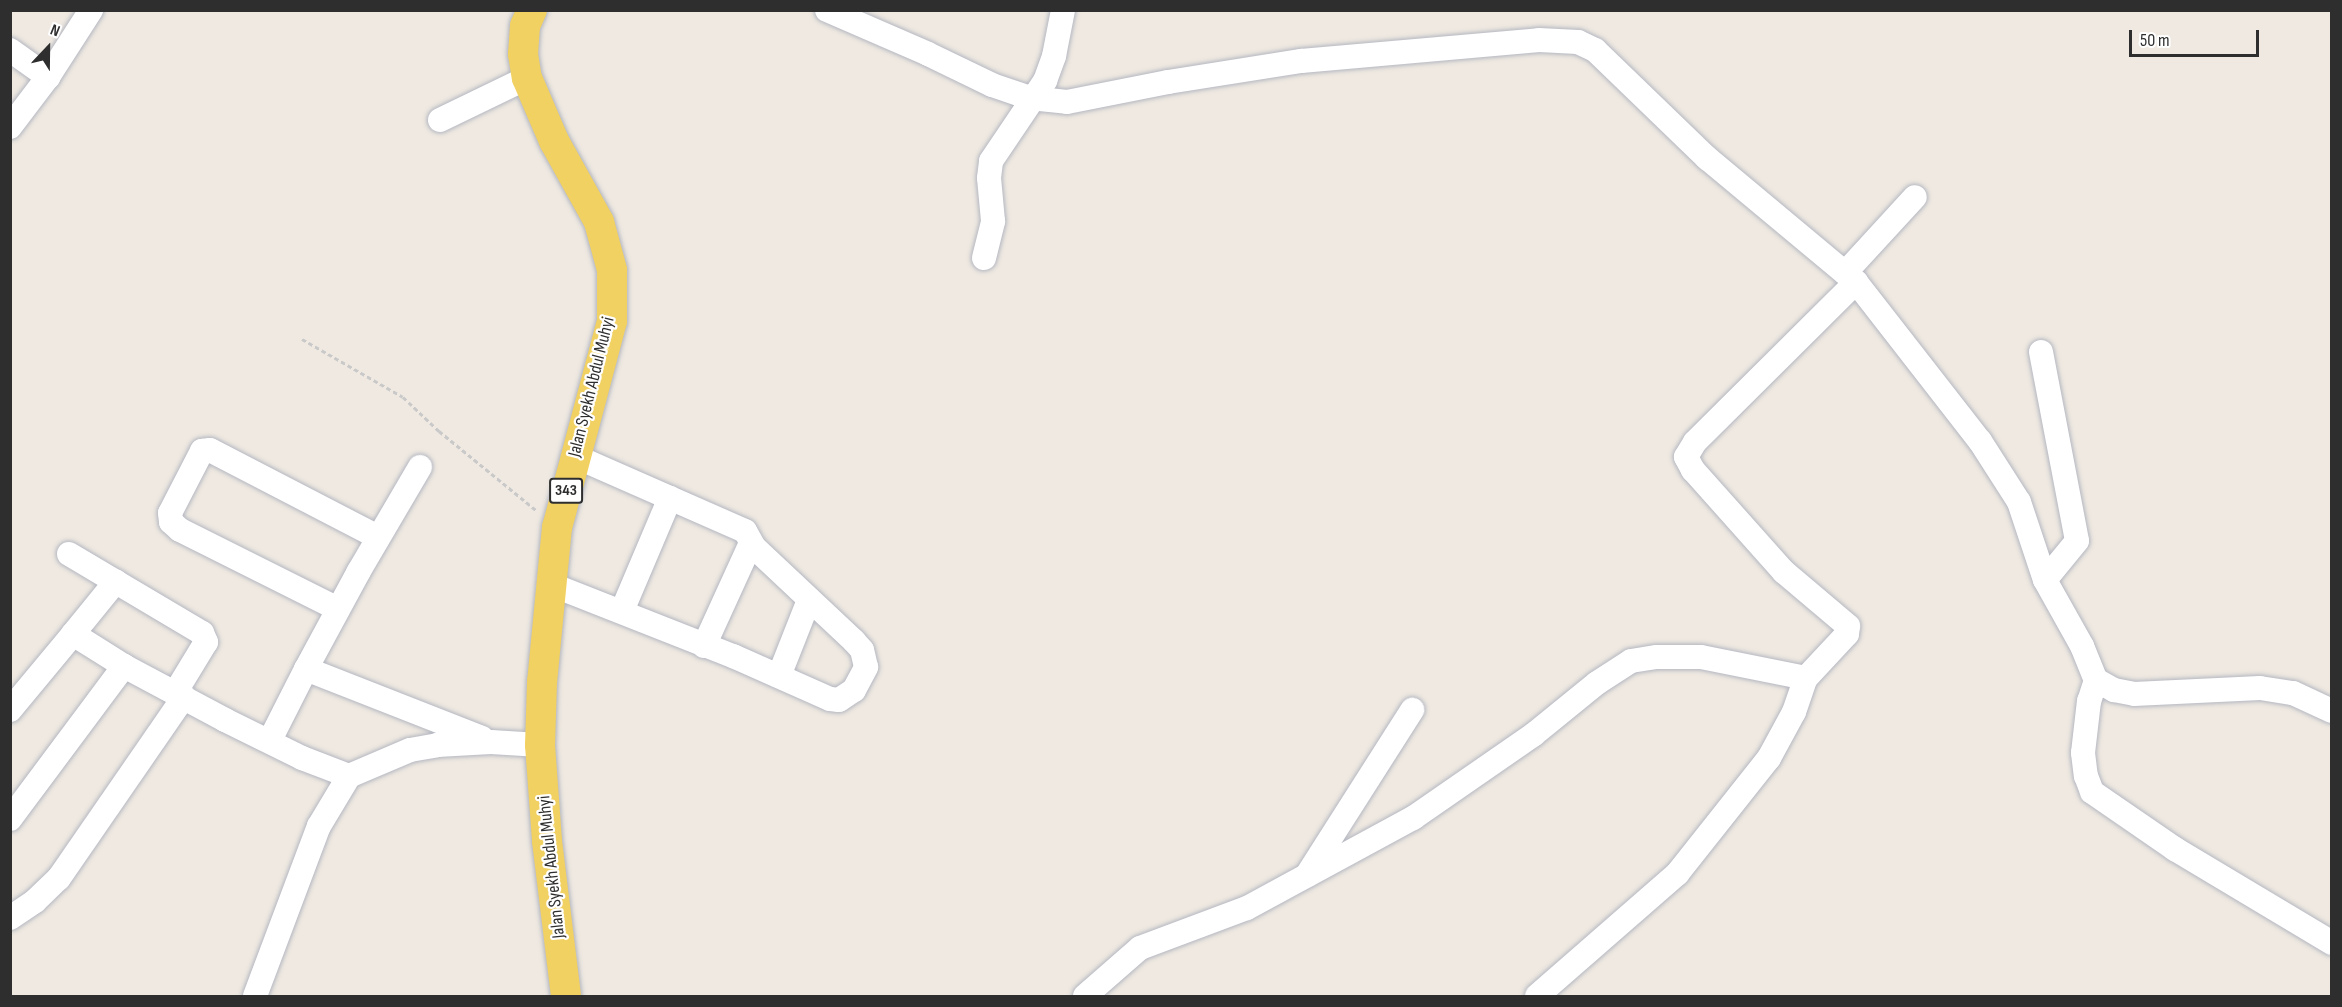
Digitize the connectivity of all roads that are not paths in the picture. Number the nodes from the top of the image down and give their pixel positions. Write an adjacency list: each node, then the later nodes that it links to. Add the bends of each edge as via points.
1 (91, 10): 6 (street)
2 (532, 10): 7 (main road, Jalan Syekh Abdul Muhyi / 343, via 525,26 523,54)
3 (827, 10): 8 (street, via 992,86)
4 (1063, 10): 8 (street, via 1051,68)
5 (10, 50): 6 (street)
6 (48, 77): 10 (street)
7 (527, 78): 9 (street); 15 (main road, Jalan Syekh Abdul Muhyi / 343, via 554,141 599,222 612,270 612,321)
8 (1035, 99): 12 (street, via 991,161 993,221); 13 (street, via 1067,102 1301,61 1539,40 1578,42 1595,50 1707,158)
9 (440, 120)
10 (10, 127)
11 (1915, 197): 13 (street)
12 (984, 258)
13 (1851, 277): 21 (street, via 1980,441 2019,502); 32 (street, via 1695,442 1686,457 1693,470 1784,572 1848,626 1847,634)
14 (2041, 352): 21 (street, via 2077,541)
15 (574, 456): 17 (street); 23 (main road, Jalan Syekh Abdul Muhyi / 343, via 557,527)
16 (420, 467): 18 (street)
17 (670, 498): 19 (street, via 745,531); 26 (street)
18 (378, 537): 25 (street); 25 (street, via 210,450 202,451 170,513 171,522)
19 (751, 543): 24 (street); 28 (street)
20 (69, 554): 22 (street)
21 (2045, 580): 33 (street)
22 (116, 581): 27 (street); 34 (street, via 197,627 206,638)
23 (550, 584): 26 (street); 40 (main road, Jalan Syekh Abdul Muhyi / 343)
24 (809, 600): 31 (street); 31 (street, via 862,650 863,676 854,690 839,700)
25 (338, 609): 30 (street)
26 (621, 611): 28 (street)
27 (73, 634): 29 (street); 35 (street)
28 (704, 646): 31 (street)
29 (124, 666): 34 (street); 42 (street)
30 (306, 669): 38 (street); 39 (street)
31 (778, 676)
32 (1806, 678): 43 (street, via 1701,657 1631,661 1413,818); 49 (street, via 1794,712 1769,758 1677,874)
33 (2096, 680): 37 (street, via 2133,694 2260,687 2293,693); 45 (street, via 2089,701 2083,753 2092,792 2175,849)
34 (179, 695): 38 (street); 44 (street, via 69,865 51,886)
35 (10, 710)
36 (1412, 710): 43 (street)
37 (2331, 711)
38 (270, 740): 41 (street, via 302,758)
39 (491, 742): 40 (street); 41 (street, via 459,742 410,750)
40 (540, 745): 47 (main road, Jalan Syekh Abdul Muhyi / 343)
41 (349, 776): 46 (street, via 319,826)
42 (10, 819)
43 (1306, 876): 48 (street, via 1247,908 1140,948)
44 (16, 906)
45 (2331, 943)
46 (255, 996)
47 (566, 996)
48 (1085, 996)
49 (1538, 996)

